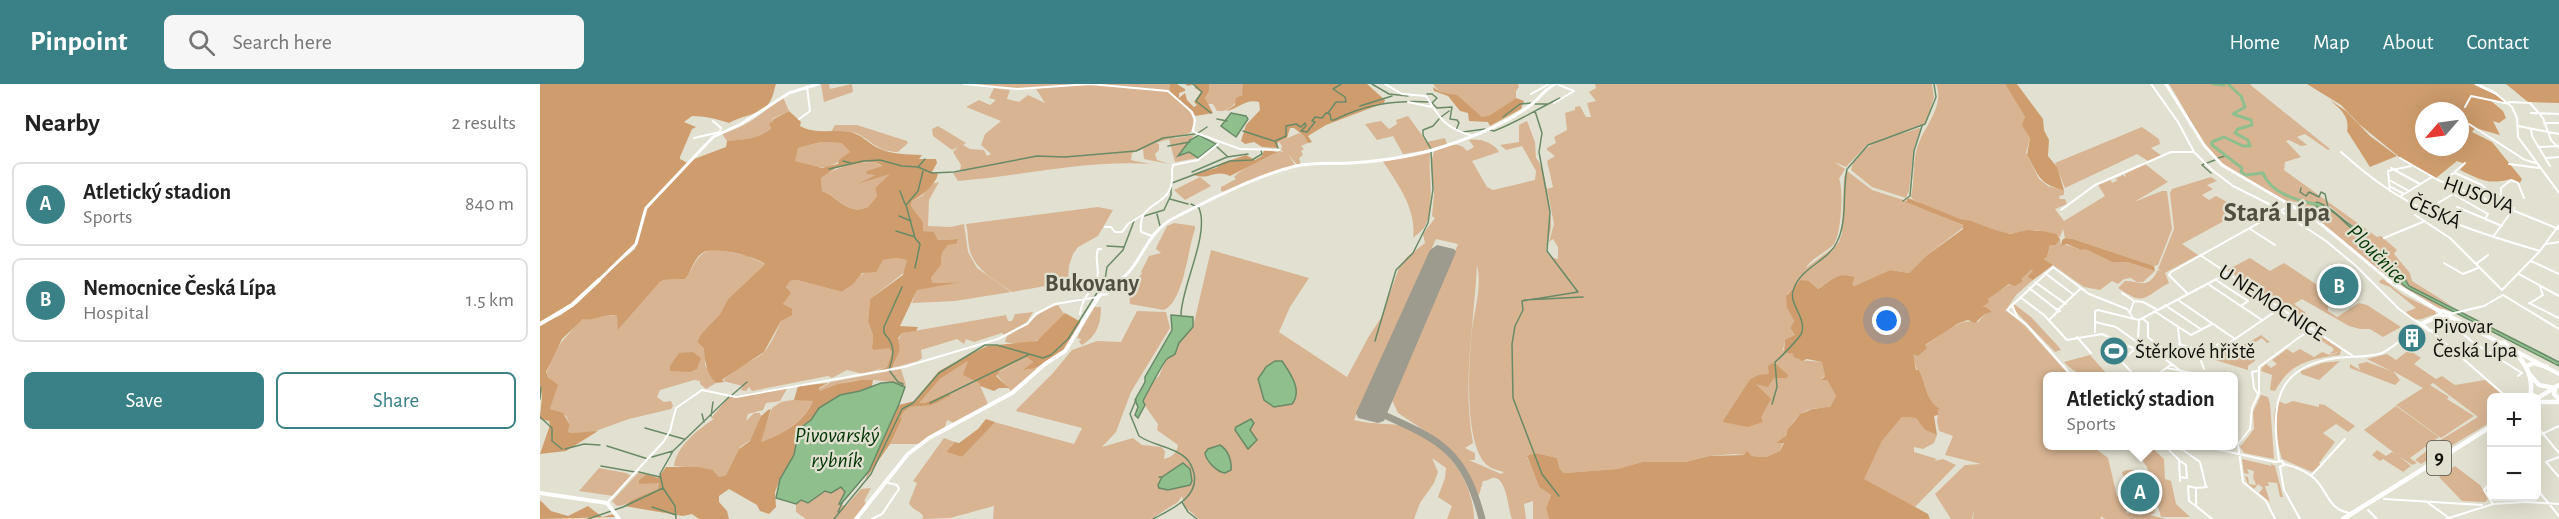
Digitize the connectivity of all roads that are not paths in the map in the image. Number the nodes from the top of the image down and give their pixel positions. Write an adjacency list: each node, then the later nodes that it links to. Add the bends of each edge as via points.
1 (818, 84): 9 (street)
2 (964, 84): 34 (street, via 1017,89 1090,84 1168,91 1192,112 1194,132)
3 (1385, 84): 17 (street, via 1402,94 1426,96)
4 (1549, 84): 11 (street)
5 (1556, 84): 14 (street, via 1573,93); 27 (street, via 1544,90 1530,106)
6 (2151, 84): 38 (street)
7 (2166, 84): 65 (street, via 2214,157 2237,175)
8 (2476, 84): 10 (street)
9 (807, 87): 21 (street, via 810,111); 29 (street)
10 (2495, 93): 15 (street)
11 (1531, 94)
12 (1408, 102): 17 (street)
13 (2468, 102): 15 (street, via 2471,96)
14 (1554, 103)
15 (2508, 103): 16 (street); 26 (street)
16 (2530, 103): 19 (street)
17 (1432, 107): 32 (street, via 1455,131)
18 (2531, 113): 19 (street)
19 (2539, 114): 20 (street); 23 (street)
20 (2559, 114)
21 (800, 119)
22 (713, 121): 29 (street)
23 (2544, 123): 24 (street); 30 (street)
24 (2559, 123)
25 (2469, 124): 43 (street, via 2528,162)
26 (2518, 126): 28 (street); 43 (street, via 2518,137)
27 (1487, 129): 32 (street)
28 (2531, 129): 30 (street); 35 (street)
29 (720, 132): 33 (street); 137 (street, via 647,207 632,250 572,305)
30 (2547, 132): 31 (street); 36 (street)
31 (2559, 134)
32 (1473, 136): 79 (street, via 1423,153 1297,166 1171,219)
33 (694, 138)
34 (1218, 144): 37 (street, via 1245,150); 71 (street, via 1198,160 1173,165 1174,180 1169,192 1153,203)
35 (2538, 147): 36 (street); 42 (street)
36 (2558, 147)
37 (1278, 150)
38 (2194, 152): 68 (street, via 2171,152 2095,185); 69 (street, via 2236,188)
39 (2342, 152): 57 (street, ČESKÁ)
40 (2559, 157): 42 (street)
41 (2400, 158): 46 (street, HUSOVA)
42 (2546, 158): 47 (street)
43 (2536, 163): 49 (street)
44 (2465, 164): 50 (street)
45 (2509, 164): 49 (street)
46 (2411, 166): 48 (street); 52 (street, HUSOVA)
47 (2550, 166)
48 (2391, 168): 53 (street); 54 (street)
49 (2540, 168): 59 (street)
50 (2455, 173): 51 (street); 64 (street, via 2482,185)
51 (2450, 176)
52 (2432, 177): 54 (street); 56 (street, HUSOVA)
53 (2391, 181): 55 (street); 58 (street)
54 (2421, 184): 58 (street)
55 (2391, 187): 57 (street); 60 (street)
56 (2460, 190): 61 (street); 64 (street, HUSOVA)
57 (2390, 191): 62 (street, ČESKÁ)
58 (2409, 191): 60 (street)
59 (2559, 193)
60 (2405, 194): 62 (street)
61 (2453, 194): 70 (street); 73 (street, via 2488,214)
62 (2400, 197): 70 (street, ČESKÁ)
63 (2524, 198): 64 (street, via 2518,183 2511,180 2501,188)
64 (2502, 202): 67 (street, HUSOVA)
65 (2291, 205): 69 (street); 126 (street, via 2323,226 2395,286)
66 (2457, 207): 73 (street)
67 (2514, 208): 75 (street); 78 (street, HUSOVA)
68 (2061, 210)
69 (2280, 210): 77 (street); 97 (street)
70 (2426, 210): 80 (street, ČESKÁ)
71 (1145, 215): 76 (street, via 1131,221 1122,232); 79 (street, via 1141,232)
72 (2415, 215): 74 (street)
73 (2485, 219): 75 (street)
74 (2425, 221): 81 (street); 91 (street, via 2450,238)
75 (2502, 226): 80 (street)
76 (1105, 227)
77 (2249, 228): 84 (street); 87 (street)
78 (2558, 228): 83 (street)
79 (1152, 236): 110 (street, via 1129,275)
80 (2493, 237): 86 (street, ČESKÁ)
81 (2384, 238)
82 (2558, 243): 83 (street)
83 (2546, 244): 86 (street)
84 (2275, 245)
85 (1101, 249): 110 (street, via 1095,256 1097,278 1090,285)
86 (2540, 251): 89 (street)
87 (2200, 255): 94 (street, U NEMOCNICE); 106 (street, via 2169,275)
88 (2488, 255): 91 (street)
89 (2531, 261): 95 (street); 96 (street)
90 (2444, 263): 92 (street, via 2463,274)
91 (2475, 264): 92 (street)
92 (2478, 267): 104 (street)
93 (2045, 273): 99 (street); 103 (street, via 2053,267); 107 (street)
94 (2226, 273): 98 (street); 121 (street, U NEMOCNICE)
95 (2559, 273)
96 (2519, 274): 101 (street); 104 (street)
97 (2369, 279): 135 (street)
98 (2216, 280): 100 (street); 118 (street, via 2248,301)
99 (2036, 282): 102 (street); 116 (street)
100 (2208, 284): 106 (street); 118 (street)
101 (2540, 287): 109 (street); 114 (street, via 2543,295)
102 (2029, 288): 111 (street); 122 (street)
103 (2081, 288): 107 (street); 124 (street)
104 (2502, 290): 108 (street)
105 (2122, 293): 113 (street)
106 (2188, 294): 112 (street)
107 (2074, 295): 116 (street)
108 (2503, 295): 127 (street, via 2484,306); 144 (street)
109 (2559, 296)
110 (1094, 297): 125 (street, via 1080,308); 201 (street, via 1065,351 1000,400 930,438 904,458); 208 (street, via 1051,306 998,339 896,369 736,397 699,393 676,408 664,441)
111 (2020, 297): 115 (street); 132 (street)
112 (2178, 299): 117 (street); 138 (street)
113 (2134, 301): 123 (street, via 2144,302); 124 (street)
114 (2529, 303): 130 (street)
115 (2013, 304): 119 (street); 120 (street)
116 (2066, 304): 122 (street)
117 (2165, 305): 123 (street); 145 (street)
118 (2241, 306): 134 (street)
119 (2008, 309): 120 (street); 128 (street)
120 (2013, 309): 128 (street)
121 (2279, 309): 134 (street); 143 (street, U NEMOCNICE)
122 (2058, 310): 132 (street)
123 (2155, 311): 129 (street); 142 (street)
124 (2130, 312): 131 (street)
125 (1080, 314)
126 (2441, 314): 127 (street); 139 (street)
127 (2451, 315): 150 (street)
128 (2019, 318): 170 (street)
129 (2142, 318): 133 (street); 155 (street, via 2148,322 2148,337 2160,345)
130 (2559, 318)
131 (2134, 319): 133 (street); 136 (street, via 2098,310)
132 (2049, 320): 148 (street, via 2067,340)
133 (2139, 320): 151 (street)
134 (2262, 320): 149 (street)
135 (2413, 320): 139 (street)
136 (2095, 322): 147 (street); 151 (street, via 2116,327)
137 (540, 324)
138 (2212, 324): 145 (street); 149 (street)
139 (2420, 324): 146 (street); 159 (street, via 2382,353)
140 (2461, 324): 141 (street)
141 (2453, 326): 146 (street); 176 (street, via 2522,373)
142 (2178, 328): 145 (street, via 2191,335); 152 (street)
143 (2312, 328): 156 (street, U NEMOCNICE); 168 (street)
144 (2559, 328)
145 (2202, 330)
146 (2429, 331): 178 (street)
147 (2095, 332): 148 (street); 151 (street)
148 (2077, 338): 157 (street)
149 (2235, 339): 154 (street)
150 (2504, 343): 160 (street); 164 (main road)
151 (2137, 344): 153 (street); 153 (street, via 2144,349); 171 (street, via 2121,361)
152 (2178, 344): 162 (street); 162 (street, via 2205,357)
153 (2145, 345): 155 (street)
154 (2217, 345)
155 (2155, 351): 163 (street)
156 (2344, 351): 158 (street, U NEMOCNICE); 159 (street, U NEMOCNICE); 161 (street, U NEMOCNICE)
157 (2091, 353)
158 (2353, 356): 159 (street); 161 (street)
159 (2358, 356)
160 (2527, 356): 164 (main road); 165 (street)
161 (2344, 357): 197 (street, via 2305,365 2285,381 2274,406)
162 (2200, 360): 167 (street)
163 (2172, 364): 166 (street); 169 (street)
164 (2527, 364): 165 (main road); 175 (main road)
165 (2547, 367): 174 (street)
166 (2167, 368): 169 (street); 172 (street)
167 (2204, 369)
168 (2258, 370): 180 (street); 180 (street, via 2252,372)
169 (2181, 371): 173 (street)
170 (2068, 372)
171 (2131, 372)
172 (2161, 372)
173 (2186, 372)
174 (2559, 374)
175 (2530, 375): 177 (main road, via 2539,385); 179 (main road)
176 (2518, 376)
177 (2557, 387): 181 (main road); 182 (main road, via 2554,393)
178 (2502, 393)
179 (2530, 393)
180 (2258, 395): 194 (street, via 2250,429 2238,444)
181 (2541, 398)
182 (2559, 400): 183 (main road)
183 (2541, 401)
184 (2559, 426): 187 (street)
185 (2487, 429): 215 (main road, 9)
186 (2541, 431): 187 (street)
187 (2543, 434): 190 (street)
188 (2345, 439): 199 (street)
189 (2559, 445): 190 (street)
190 (2554, 448): 195 (street)
191 (2167, 450): 196 (street)
192 (2183, 450): 202 (street, via 2200,462 2206,487)
193 (2218, 450): 194 (street)
194 (2239, 455): 197 (street); 222 (street, via 2243,482 2266,501)
195 (2559, 455): 200 (street, via 2547,461)
196 (2179, 460): 196 (street, via 2186,465 2187,478 2180,479)
197 (2277, 461): 198 (street)
198 (2282, 465): 199 (street); 223 (street, via 2288,500)
199 (2311, 476): 215 (street, via 2340,513)
200 (2559, 477)
201 (885, 482): 219 (street); 220 (street, via 899,489 882,514)
202 (2196, 488): 213 (street); 213 (street, via 2188,486 2189,501)
203 (540, 493): 208 (street)
204 (2541, 494): 210 (street)
205 (2384, 499): 206 (street)
206 (2425, 501): 212 (street); 217 (street)
207 (2491, 501): 209 (street)
208 (607, 503): 218 (street)
209 (2493, 504): 210 (street); 212 (street)
210 (2550, 504): 211 (street); 216 (street)
211 (2559, 504)
212 (2485, 505): 217 (street)
213 (2196, 506): 221 (street)
214 (2368, 510): 225 (street)
215 (2352, 513): 224 (main road, 9)
216 (2559, 516)
217 (2448, 518)
218 (619, 519)
219 (856, 519)
220 (872, 519)
221 (2212, 519)
222 (2275, 519)
223 (2300, 519)
224 (2343, 519)
225 (2377, 519)

